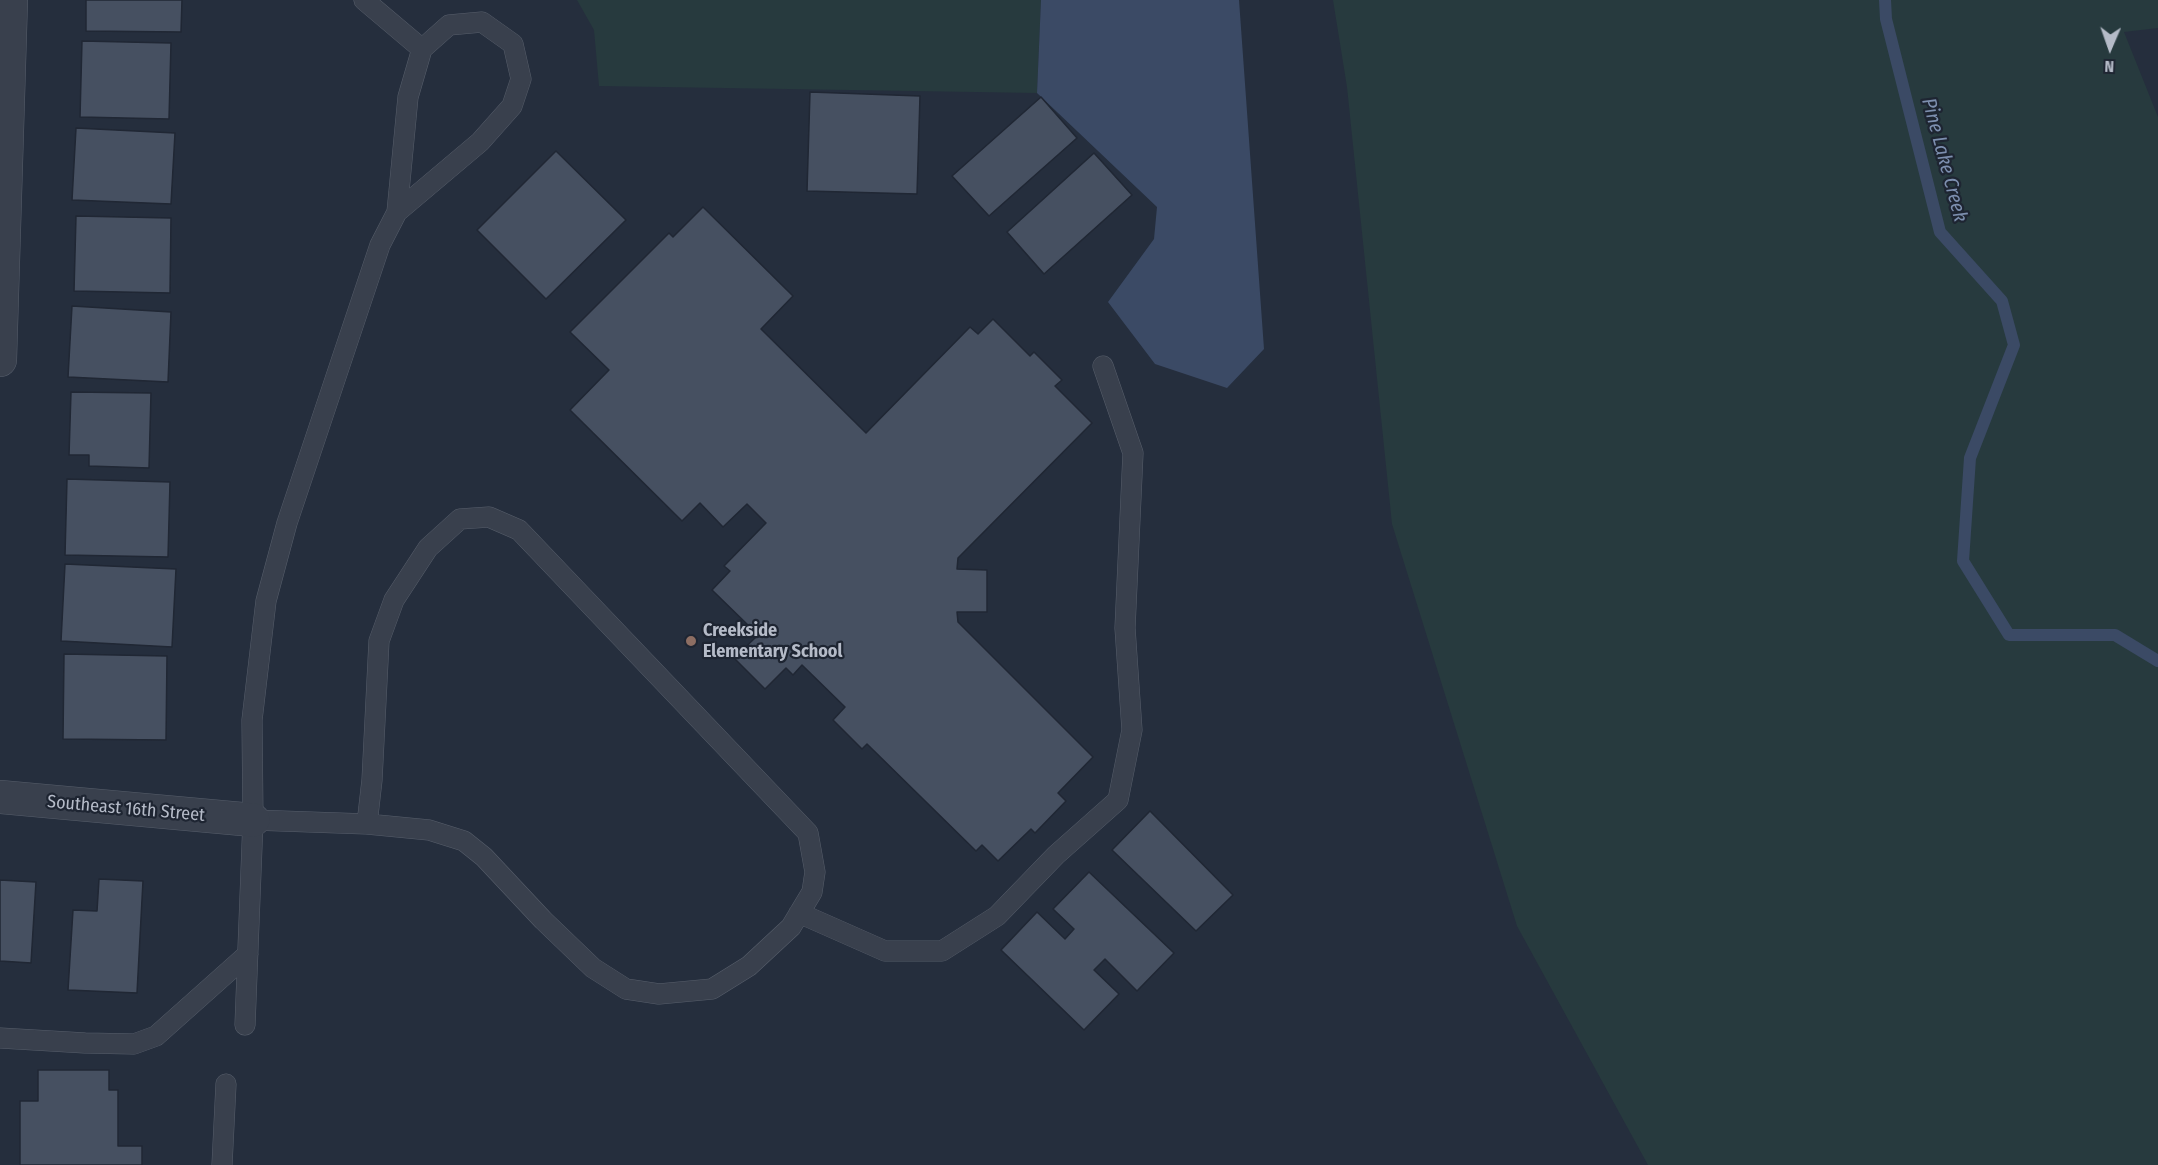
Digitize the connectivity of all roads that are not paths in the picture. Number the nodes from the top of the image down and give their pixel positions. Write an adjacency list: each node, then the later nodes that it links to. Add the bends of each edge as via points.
1 (10, 0): 4 (street)
2 (364, 0): 3 (lane)
3 (422, 49): 5 (lane, via 408,97); 5 (lane, via 449,25 482,22 513,44 521,79 512,106 480,142)
4 (4, 65): 6 (street)
5 (397, 212): 9 (lane, via 380,246 298,490 266,602 252,720)
6 (0, 360)
7 (1103, 366): 11 (lane, via 1133,453 1125,628 1132,729 1118,800 1056,855 998,916 942,951 885,951)
8 (0, 797): 9 (street, Southeast 16th Street)
9 (253, 820): 10 (lane); 12 (lane)
10 (368, 824): 11 (lane, via 429,830 464,841 484,856 592,968 626,989 659,994 712,989 749,966 791,927); 11 (lane, via 379,641 394,600 428,548 460,519 489,517 519,530 808,833 815,872 812,892)
11 (800, 913)
12 (248, 954): 13 (lane); 14 (lane, via 156,1036 134,1044)
13 (245, 1025)
14 (0, 1038)
15 (226, 1084): 16 (lane)
16 (222, 1165)

